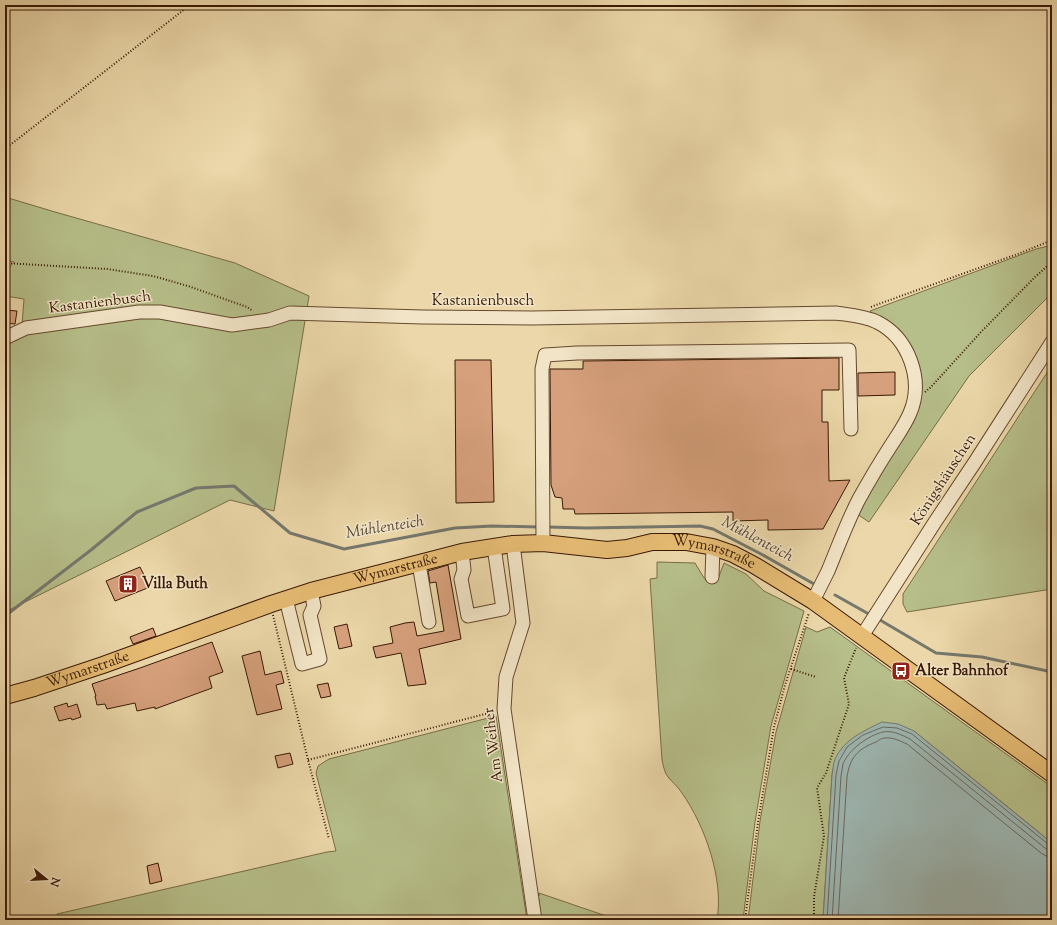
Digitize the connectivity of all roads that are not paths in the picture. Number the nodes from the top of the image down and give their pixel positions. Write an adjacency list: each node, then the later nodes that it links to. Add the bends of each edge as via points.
1 (5, 338): 13 (street, Kastanienbusch, via 26,328 139,312 160,312 232,325 268,320 290,313 524,318 836,313 872,320 893,334 909,355 915,384 912,408 854,509)
2 (1052, 342): 15 (street, Königshäuschen)
3 (851, 429): 4 (street, via 849,350 545,355 542,369)
4 (543, 533): 5 (main road, Wymarstraße); 7 (main road, Wymarstraße, via 607,550 661,541)
5 (512, 544): 6 (main road, Wymarstraße); 18 (street, Am Weiher, via 523,623 506,677 504,709)
6 (494, 547): 8 (main road, Wymarstraße); 8 (street, via 503,608 468,616 461,579 464,570)
7 (713, 547): 10 (street); 13 (main road, Wymarstraße, via 754,565)
8 (462, 552): 9 (main road, Wymarstraße)
9 (419, 564): 11 (main road, Wymarstraße); 14 (street)
10 (712, 577)
11 (311, 591): 12 (main road, Wymarstraße); 12 (street, via 314,606 310,615 320,659 302,664)
12 (286, 599): 16 (main road, Wymarstraße, via 103,665)
13 (813, 601): 15 (main road, Wymarstraße)
14 (429, 622)
15 (862, 636): 17 (main road, Wymarstraße)
16 (5, 696)
17 (1052, 774)
18 (535, 920)

